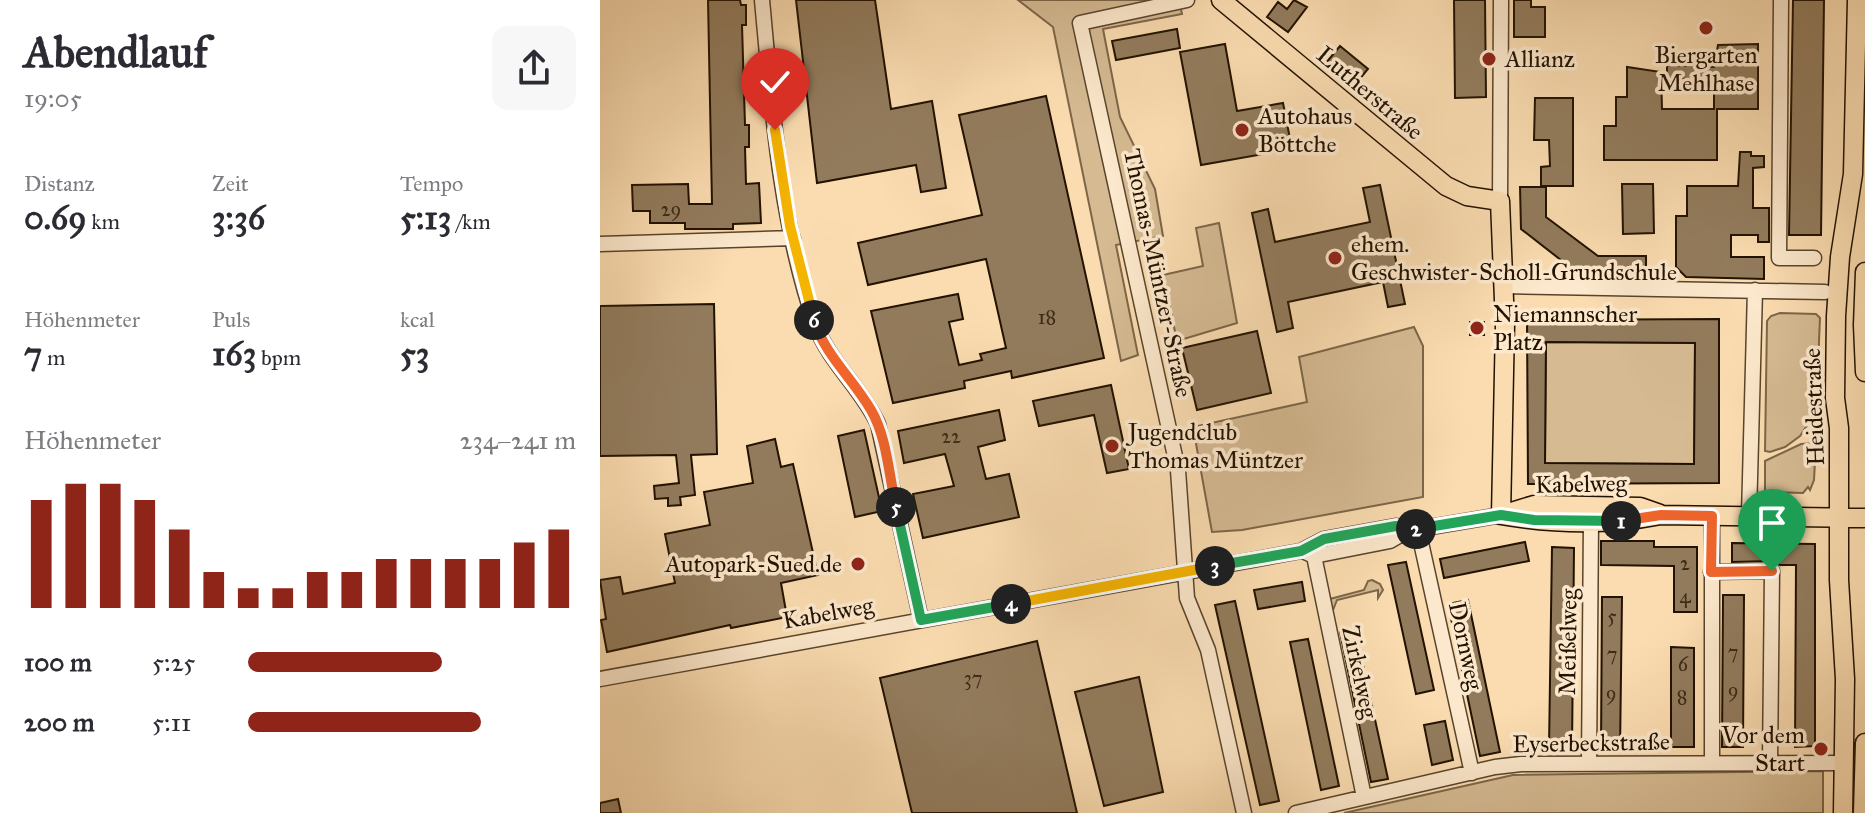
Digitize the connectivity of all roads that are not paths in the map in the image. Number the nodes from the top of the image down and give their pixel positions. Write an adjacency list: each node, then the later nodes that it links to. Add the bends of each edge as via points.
1 (762, 0): 8 (street)
2 (1187, 0): 26 (street, Thomas-Müntzer-Straße, via 1080,23 1178,470)
3 (1221, 0): 7 (main road, Lutherstraße, via 1446,186 1467,196)
4 (1501, 0): 7 (street)
5 (1781, 0): 10 (street, via 1779,258)
6 (1857, 0): 14 (main road, Heidestraße, via 1853,174)
7 (1500, 201): 12 (main road)
8 (793, 238): 9 (street); 28 (street, via 817,328 878,424)
9 (600, 244)
10 (1814, 258)
11 (1864, 284): 14 (street); 15 (main road)
12 (1503, 286): 13 (street); 17 (main road)
13 (1755, 290): 14 (street); 20 (street)
14 (1831, 290): 21 (main road, Heidestraße)
15 (1864, 348): 16 (main road)
16 (1865, 372)
17 (1501, 515): 18 (main road, Kabelweg, via 1534,505 1640,507); 23 (main road, Kabelweg); 24 (street, Kabelweg)
18 (1661, 515): 19 (main road, Kabelweg); 23 (main road, Kabelweg)
19 (1712, 516): 20 (main road, Kabelweg); 27 (street)
20 (1749, 516): 21 (main road, Kabelweg)
21 (1839, 518): 22 (main road, Kabelweg); 33 (main road, Heidestraße)
22 (1865, 518)
23 (1591, 520): 34 (street, Meißelweg)
24 (1413, 530): 25 (street, Kabelweg, via 1396,526 1324,539); 35 (street, Dornweg)
25 (1307, 553): 26 (street, Kabelweg); 36 (street, Zirkelweg)
26 (1185, 572): 28 (street, Kabelweg); 37 (street, Thomas-Müntzer-Straße, via 1189,607 1208,650)
27 (1711, 572): 31 (street); 32 (street, via 1772,571)
28 (921, 620): 29 (street, Kabelweg)
29 (600, 679)
30 (1865, 743): 40 (main road)
31 (1712, 763): 32 (street, Eyserbeckstraße); 34 (street, Eyserbeckstraße)
32 (1770, 763): 33 (street, Eyserbeckstraße)
33 (1844, 763): 39 (main road, Heidestraße)
34 (1589, 764): 35 (street, Eyserbeckstraße, via 1521,764)
35 (1472, 773): 36 (street, Eyserbeckstraße)
36 (1364, 797): 38 (street, Eyserbeckstraße)
37 (1244, 813)
38 (1296, 813)
39 (1843, 813)
40 (1863, 813)

